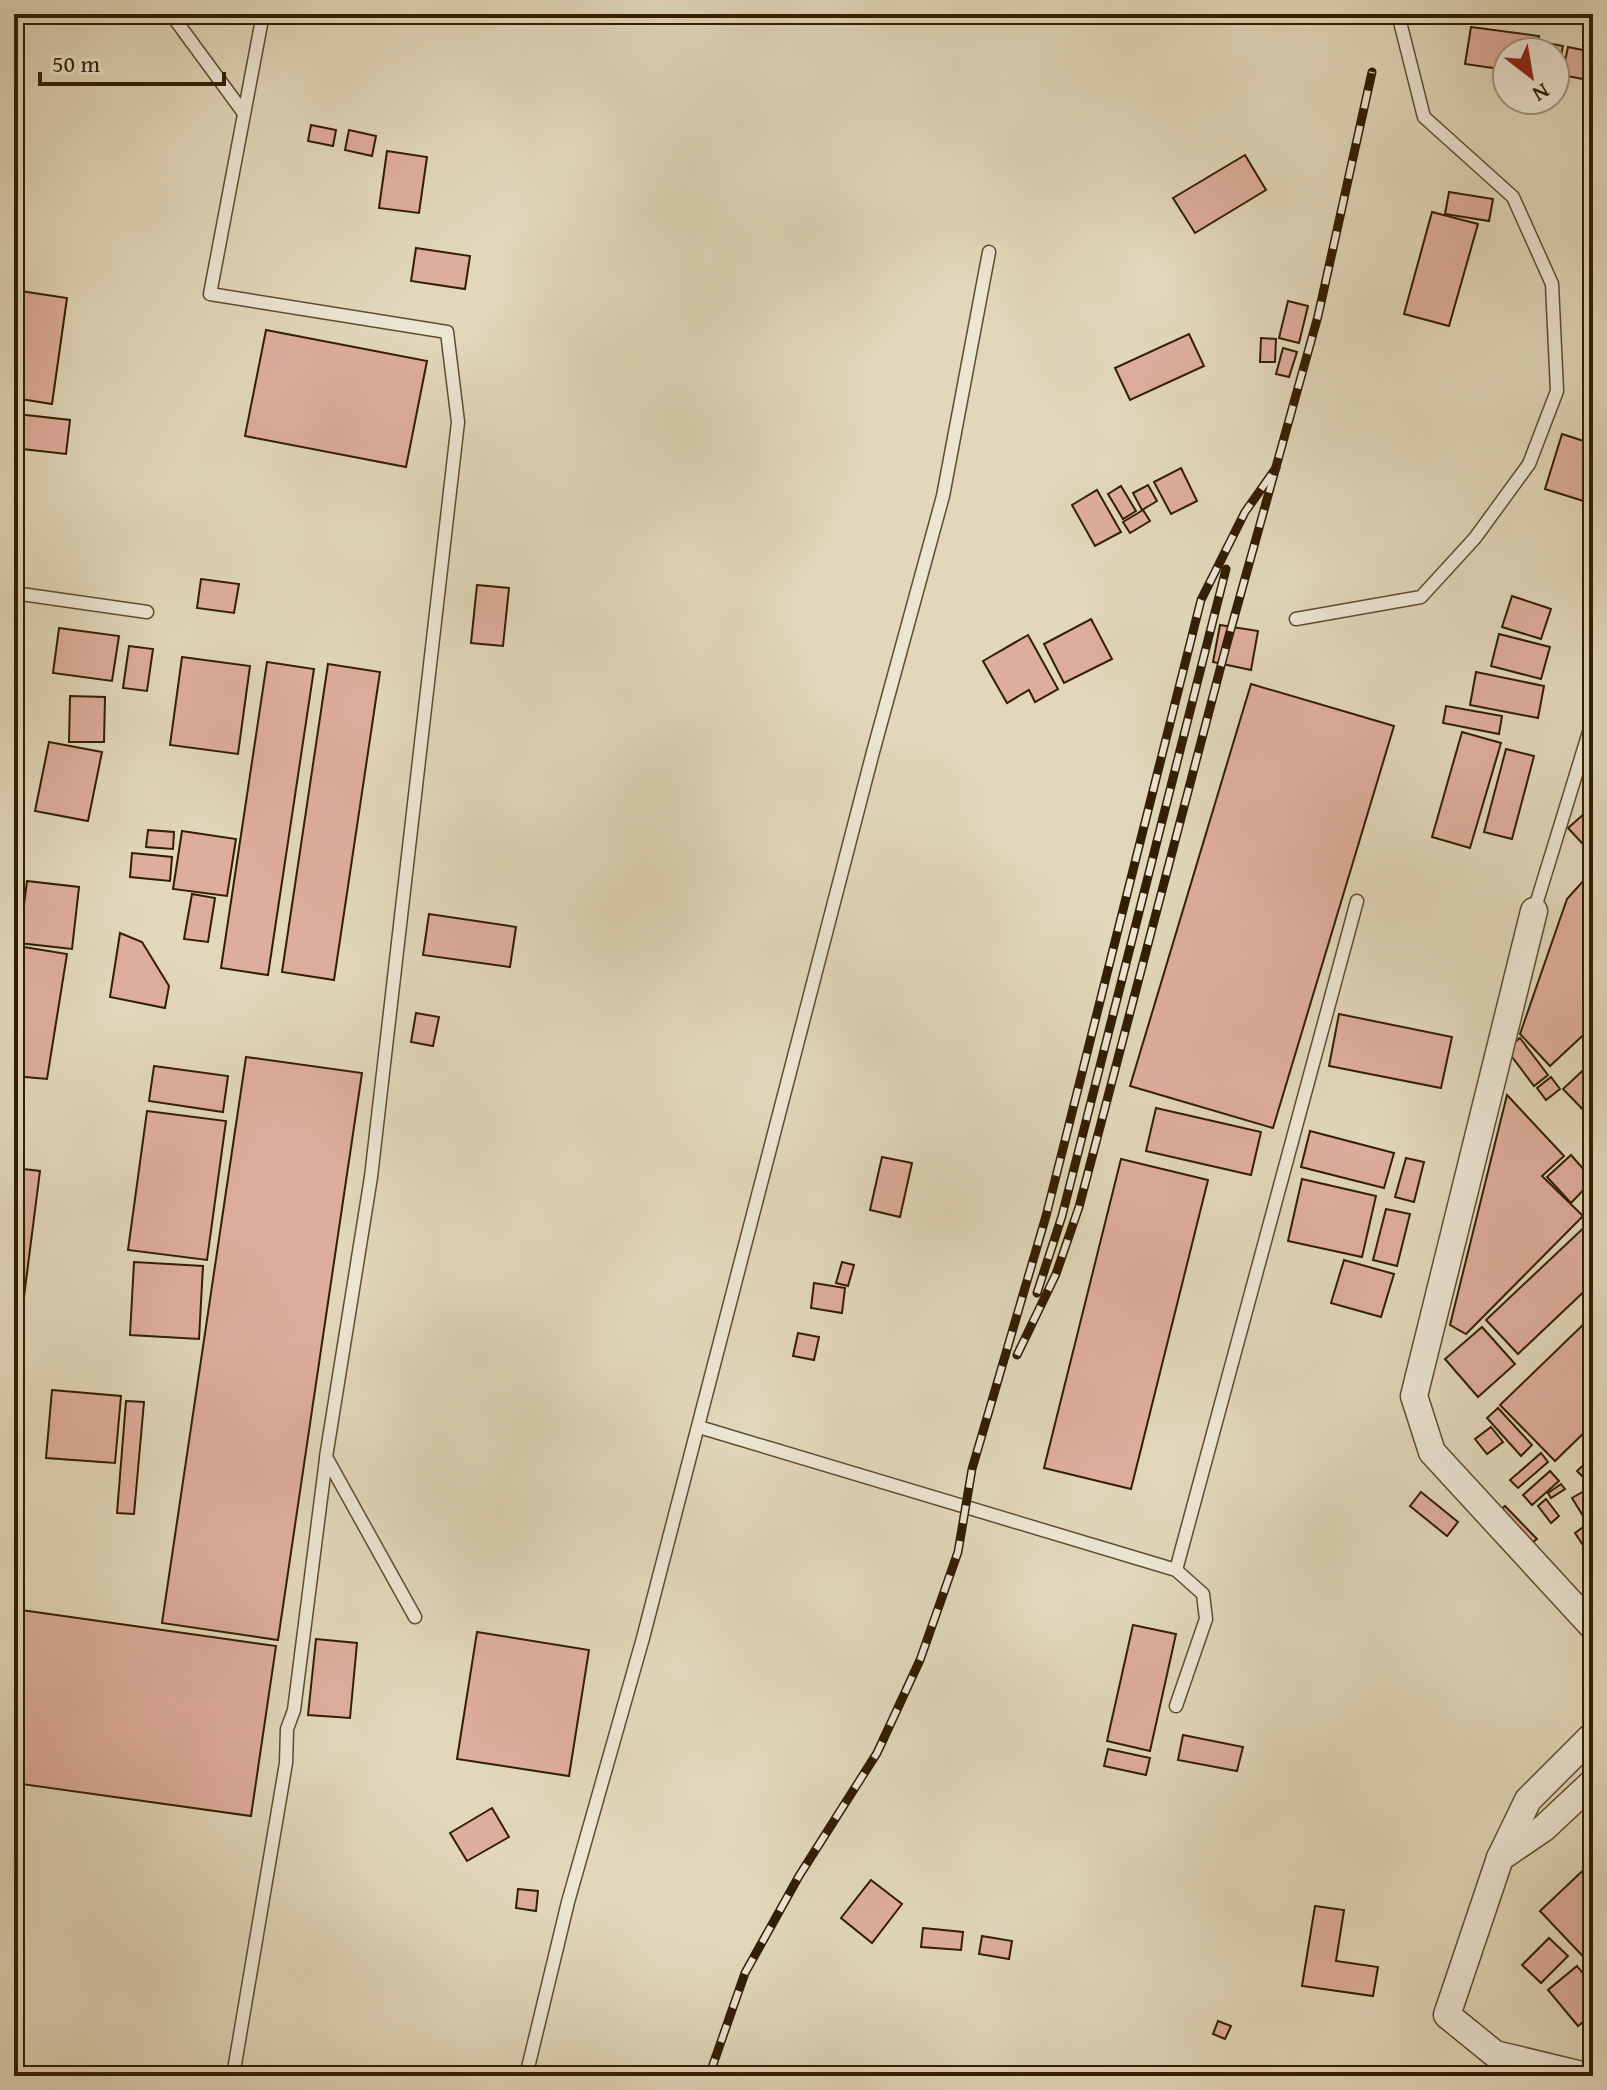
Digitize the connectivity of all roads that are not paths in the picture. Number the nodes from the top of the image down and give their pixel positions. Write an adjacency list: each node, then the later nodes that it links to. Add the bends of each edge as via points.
1 (171, 14): 4 (lane)
2 (263, 14): 4 (lane)
3 (1398, 14): 8 (lane, via 1424,117 1513,197 1552,284 1557,391 1529,464 1475,538 1421,597)
4 (243, 112): 13 (lane, via 210,294 447,332 458,422 373,1162)
5 (989, 252): 12 (lane, via 943,496)
6 (14, 593): 7 (lane)
7 (147, 612)
8 (1296, 619)
9 (1593, 719): 11 (lane)
10 (1357, 901): 14 (lane)
11 (1534, 911): 16 (street, via 1414,1396 1432,1452)
12 (699, 1427): 14 (lane); 22 (lane, via 568,1902)
13 (326, 1457): 15 (lane); 21 (lane, via 294,1710)
14 (1176, 1570): 17 (lane, via 1203,1594 1206,1619)
15 (415, 1617)
16 (1593, 1627)
17 (1176, 1706)
18 (1593, 1735): 20 (street, via 1528,1800)
19 (1593, 1782): 20 (street, via 1544,1828)
20 (1500, 1858): 23 (street, via 1447,2015 1495,2054)
21 (233, 2076)
22 (526, 2076)
23 (1586, 2076)

